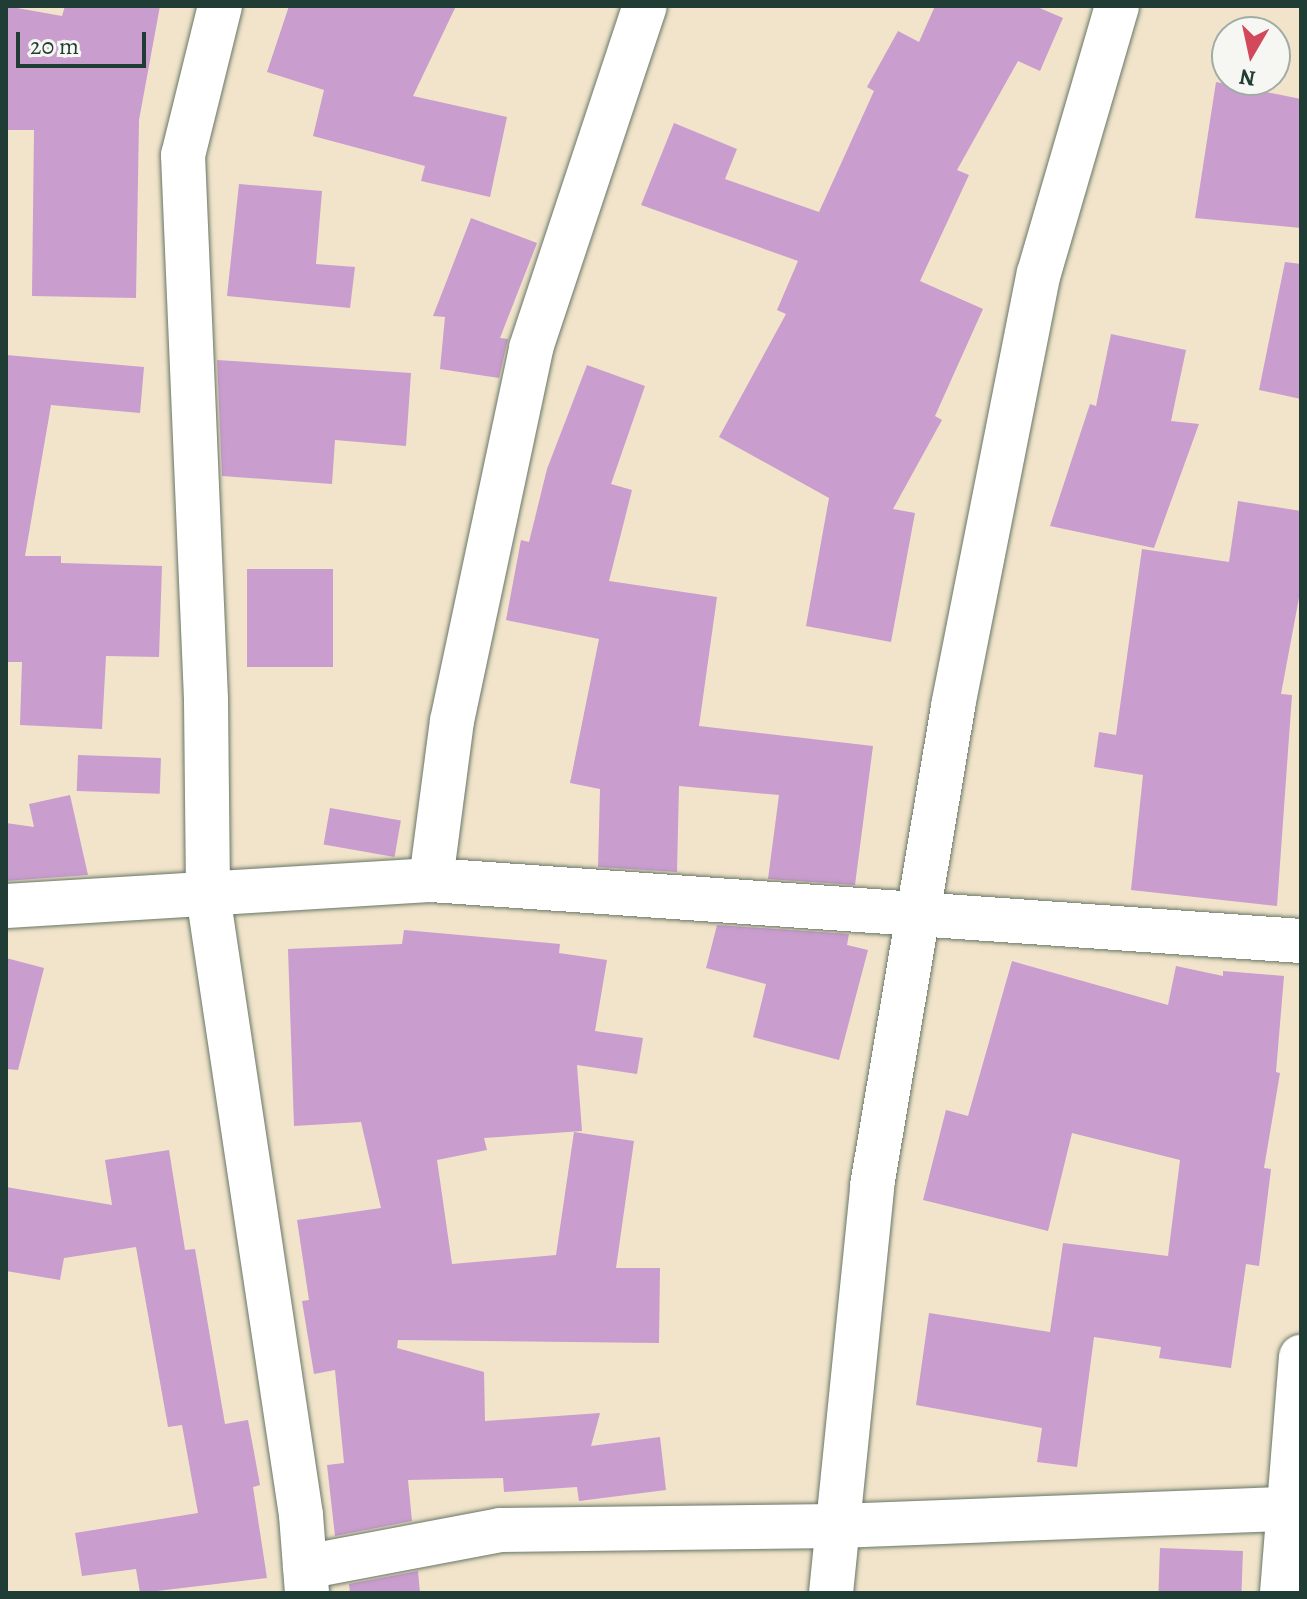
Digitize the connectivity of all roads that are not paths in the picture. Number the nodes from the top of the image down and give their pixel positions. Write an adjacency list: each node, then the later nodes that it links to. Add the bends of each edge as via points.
1 (220, 6): 5 (street, via 183,155 206,700)
2 (645, 6): 4 (street, via 531,348 452,721)
3 (1117, 6): 7 (street, via 1039,273 953,706)
4 (431, 880): 5 (street); 7 (street)
5 (208, 895): 6 (street); 12 (street)
6 (6, 906)
7 (919, 911): 8 (street); 11 (street, via 872,1186)
8 (1301, 941)
9 (1301, 1357): 10 (street)
10 (1295, 1508): 11 (street); 14 (street)
11 (837, 1526): 12 (street, via 500,1530); 13 (street)
12 (306, 1580)
13 (831, 1593)
14 (1282, 1593)

